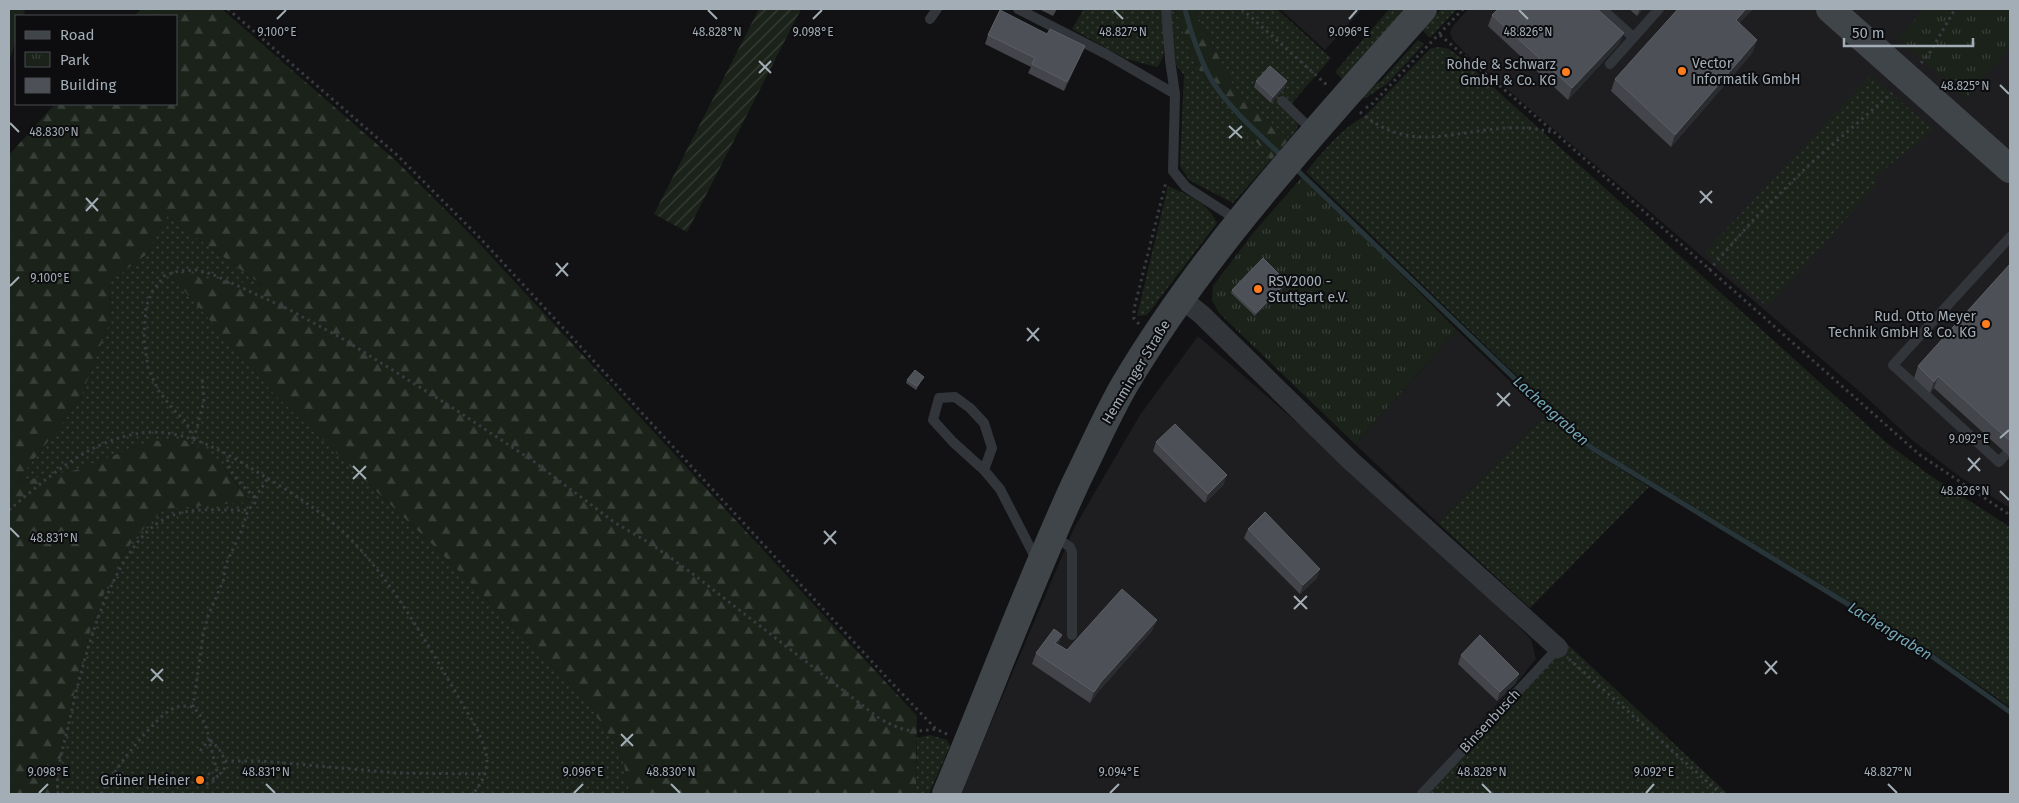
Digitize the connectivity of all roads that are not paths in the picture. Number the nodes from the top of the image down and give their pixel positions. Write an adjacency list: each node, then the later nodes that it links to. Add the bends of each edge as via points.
1 (937, 9): 8 (lane)
2 (1018, 9): 11 (lane, via 1106,54)
3 (1166, 9): 11 (lane)
4 (1423, 9): 13 (main road, Hemminger Straße, via 1351,106)
5 (1602, 9): 9 (lane)
6 (1659, 9): 9 (lane)
7 (1839, 12): 14 (main road, via 1907,78)
8 (930, 19)
9 (1633, 37): 10 (lane)
10 (1610, 64)
11 (1174, 94): 15 (lane, via 1173,171 1186,187)
12 (1282, 102): 13 (lane)
13 (1309, 138): 15 (main road, Hemminger Straße)
14 (2010, 169)
15 (1240, 222): 17 (main road, Hemminger Straße)
16 (2010, 237): 18 (lane, via 1893,366 1999,462)
17 (1181, 298): 20 (main road, Hemminger Straße, via 1121,392); 22 (street, via 1351,461)
18 (2007, 453)
19 (984, 470): 19 (lane, via 933,420 939,398 955,398 984,423 992,448); 20 (lane, via 1000,489 1034,555)
20 (1047, 547): 21 (lane, via 1070,547 1072,552); 23 (main road, Hemminger Straße)
21 (1072, 635)
22 (1558, 648): 24 (lane, Binsenbusch)
23 (946, 794)
24 (1422, 794)

